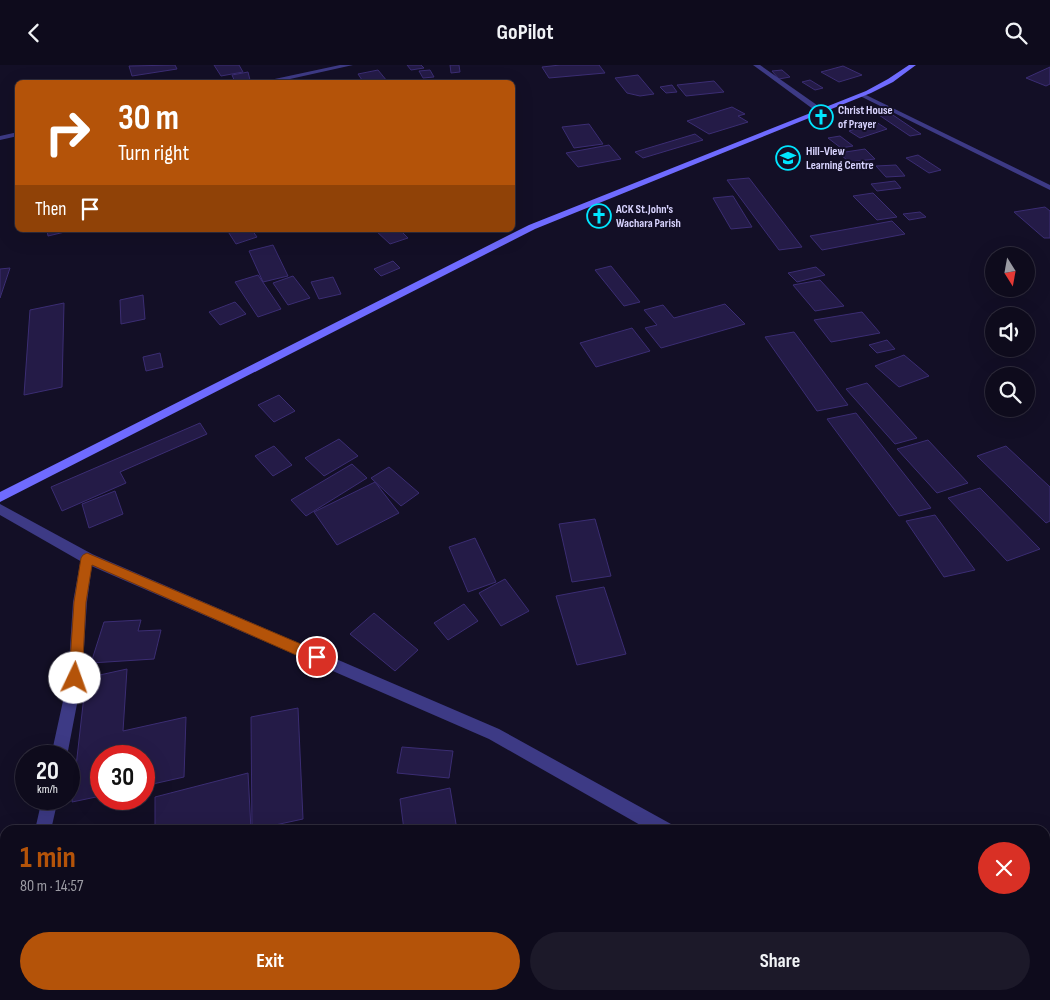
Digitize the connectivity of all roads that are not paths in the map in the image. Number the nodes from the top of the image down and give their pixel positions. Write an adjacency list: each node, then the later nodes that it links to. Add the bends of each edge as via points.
1 (350, 65): 4 (street)
2 (756, 65): 6 (street)
3 (913, 65): 5 (main road)
4 (275, 80)
5 (864, 96): 6 (main road); 9 (street)
6 (820, 110): 10 (main road, via 532,227)
7 (15, 136): 8 (street)
8 (0, 138)
9 (1050, 188)
10 (0, 497)
11 (0, 509): 12 (street)
12 (87, 558): 13 (street, via 80,602 75,678); 16 (street, via 494,734)
13 (61, 745)
14 (48, 810): 15 (street)
15 (44, 825)
16 (656, 825)

